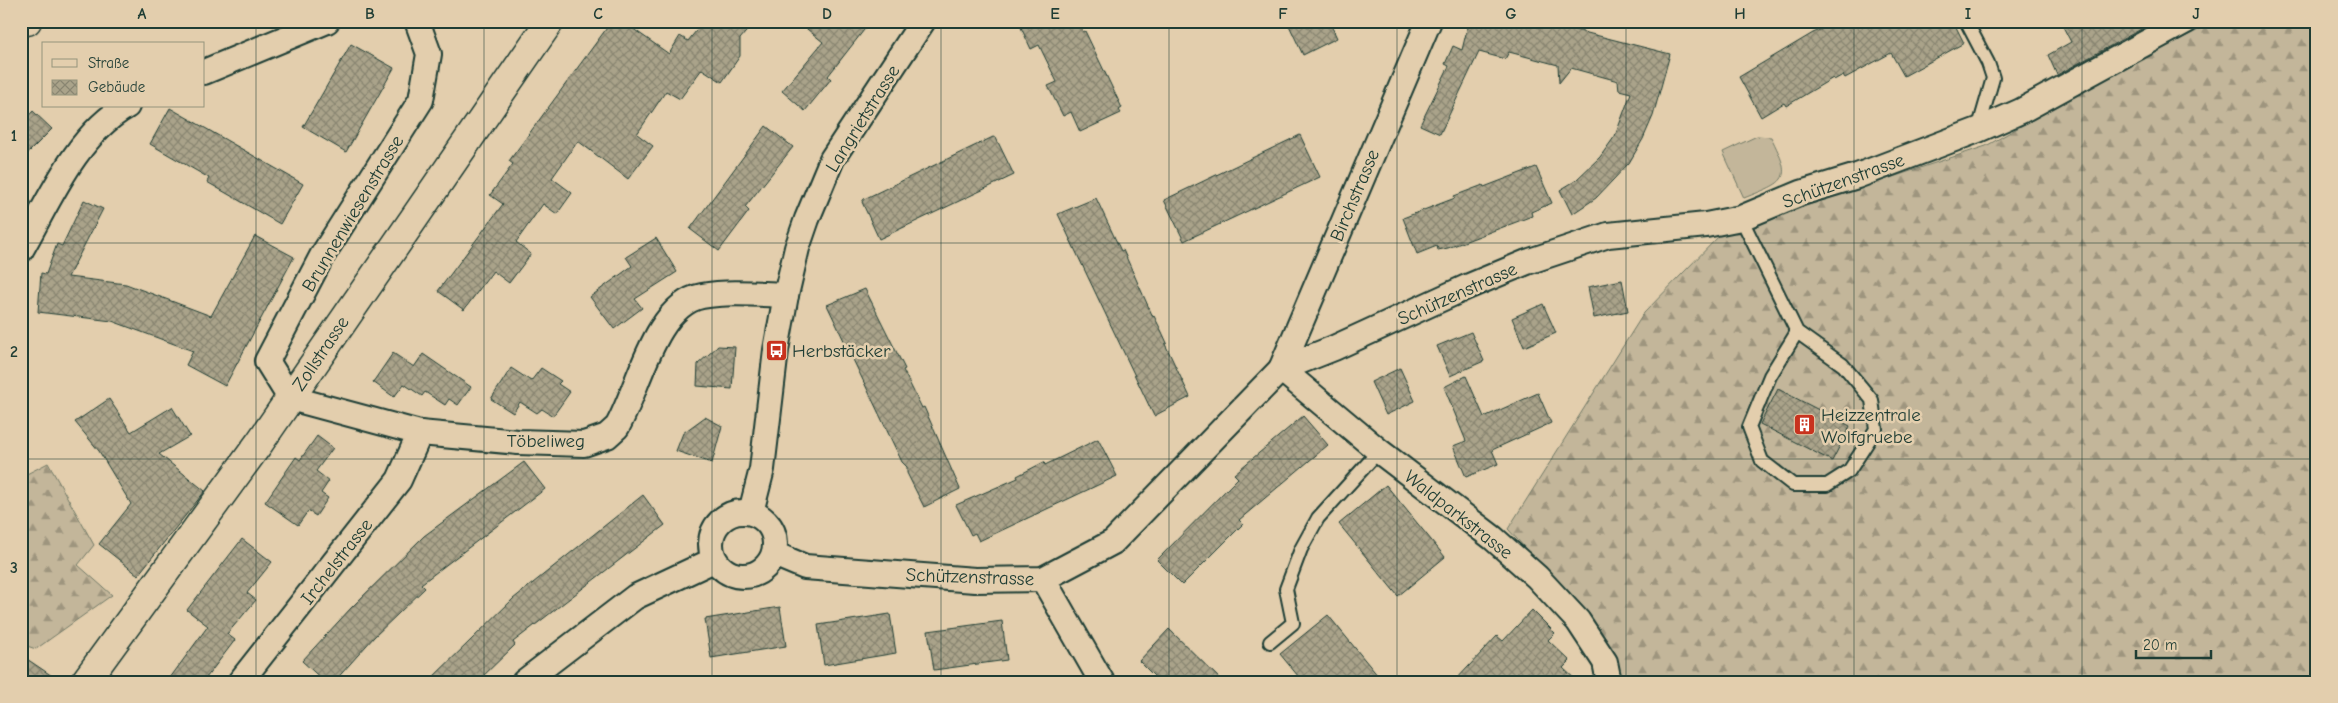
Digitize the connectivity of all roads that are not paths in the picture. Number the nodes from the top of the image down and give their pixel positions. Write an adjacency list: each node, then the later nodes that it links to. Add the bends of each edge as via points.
1 (27, 21): 9 (main road)
2 (327, 21): 10 (street)
3 (417, 21): 18 (street, Brunnenwiesenstrasse, via 429,54 421,100 322,256 268,361)
4 (550, 21): 18 (main road, Zollstrasse)
5 (923, 21): 15 (street, Langrietstrasse, via 832,158 797,248)
6 (1429, 21): 17 (street, Birchstrasse)
7 (1966, 21): 12 (lane, via 1993,78)
8 (2186, 21): 12 (street, Schützenstrasse, via 2022,111)
9 (21, 22)
10 (205, 72)
11 (124, 108): 14 (street, via 83,146)
12 (1978, 130): 13 (street, Schützenstrasse, via 1857,176 1801,193)
13 (1741, 218): 16 (lane); 17 (street, Schützenstrasse, via 1706,225 1608,235 1527,262)
14 (21, 250)
15 (786, 295): 19 (street, Töbeliweg, via 700,296 682,306 666,320 625,413 607,436 584,444); 21 (street, Langrietstrasse, via 762,469)
16 (1797, 332): 16 (lane, via 1770,376 1749,427 1762,461 1793,485 1827,485 1849,471 1876,429 1872,400 1843,365)
17 (1281, 369): 20 (street, Waldparkstrasse); 24 (street, Schützenstrasse, via 1113,542)
18 (290, 398): 19 (street, Töbeliweg); 26 (main road, Zollstrasse)
19 (420, 433): 27 (street, Irchelstrasse, via 399,480)
20 (1379, 451): 25 (lane, via 1318,518 1301,549 1286,589 1293,624); 30 (street, Waldparkstrasse, via 1494,538 1537,577 1578,621 1605,662)
21 (751, 512): 22 (street, via 768,524 774,533); 23 (street, via 731,514 714,528 710,544)
22 (774, 554): 23 (street, via 761,571 752,575 730,574); 24 (street, Schützenstrasse, via 804,567 975,580)
23 (714, 560): 28 (street, via 635,597)
24 (1043, 579): 29 (street)
25 (1270, 642)
26 (85, 682)
27 (240, 682)
28 (524, 682)
29 (1102, 682)
30 (1610, 682)

